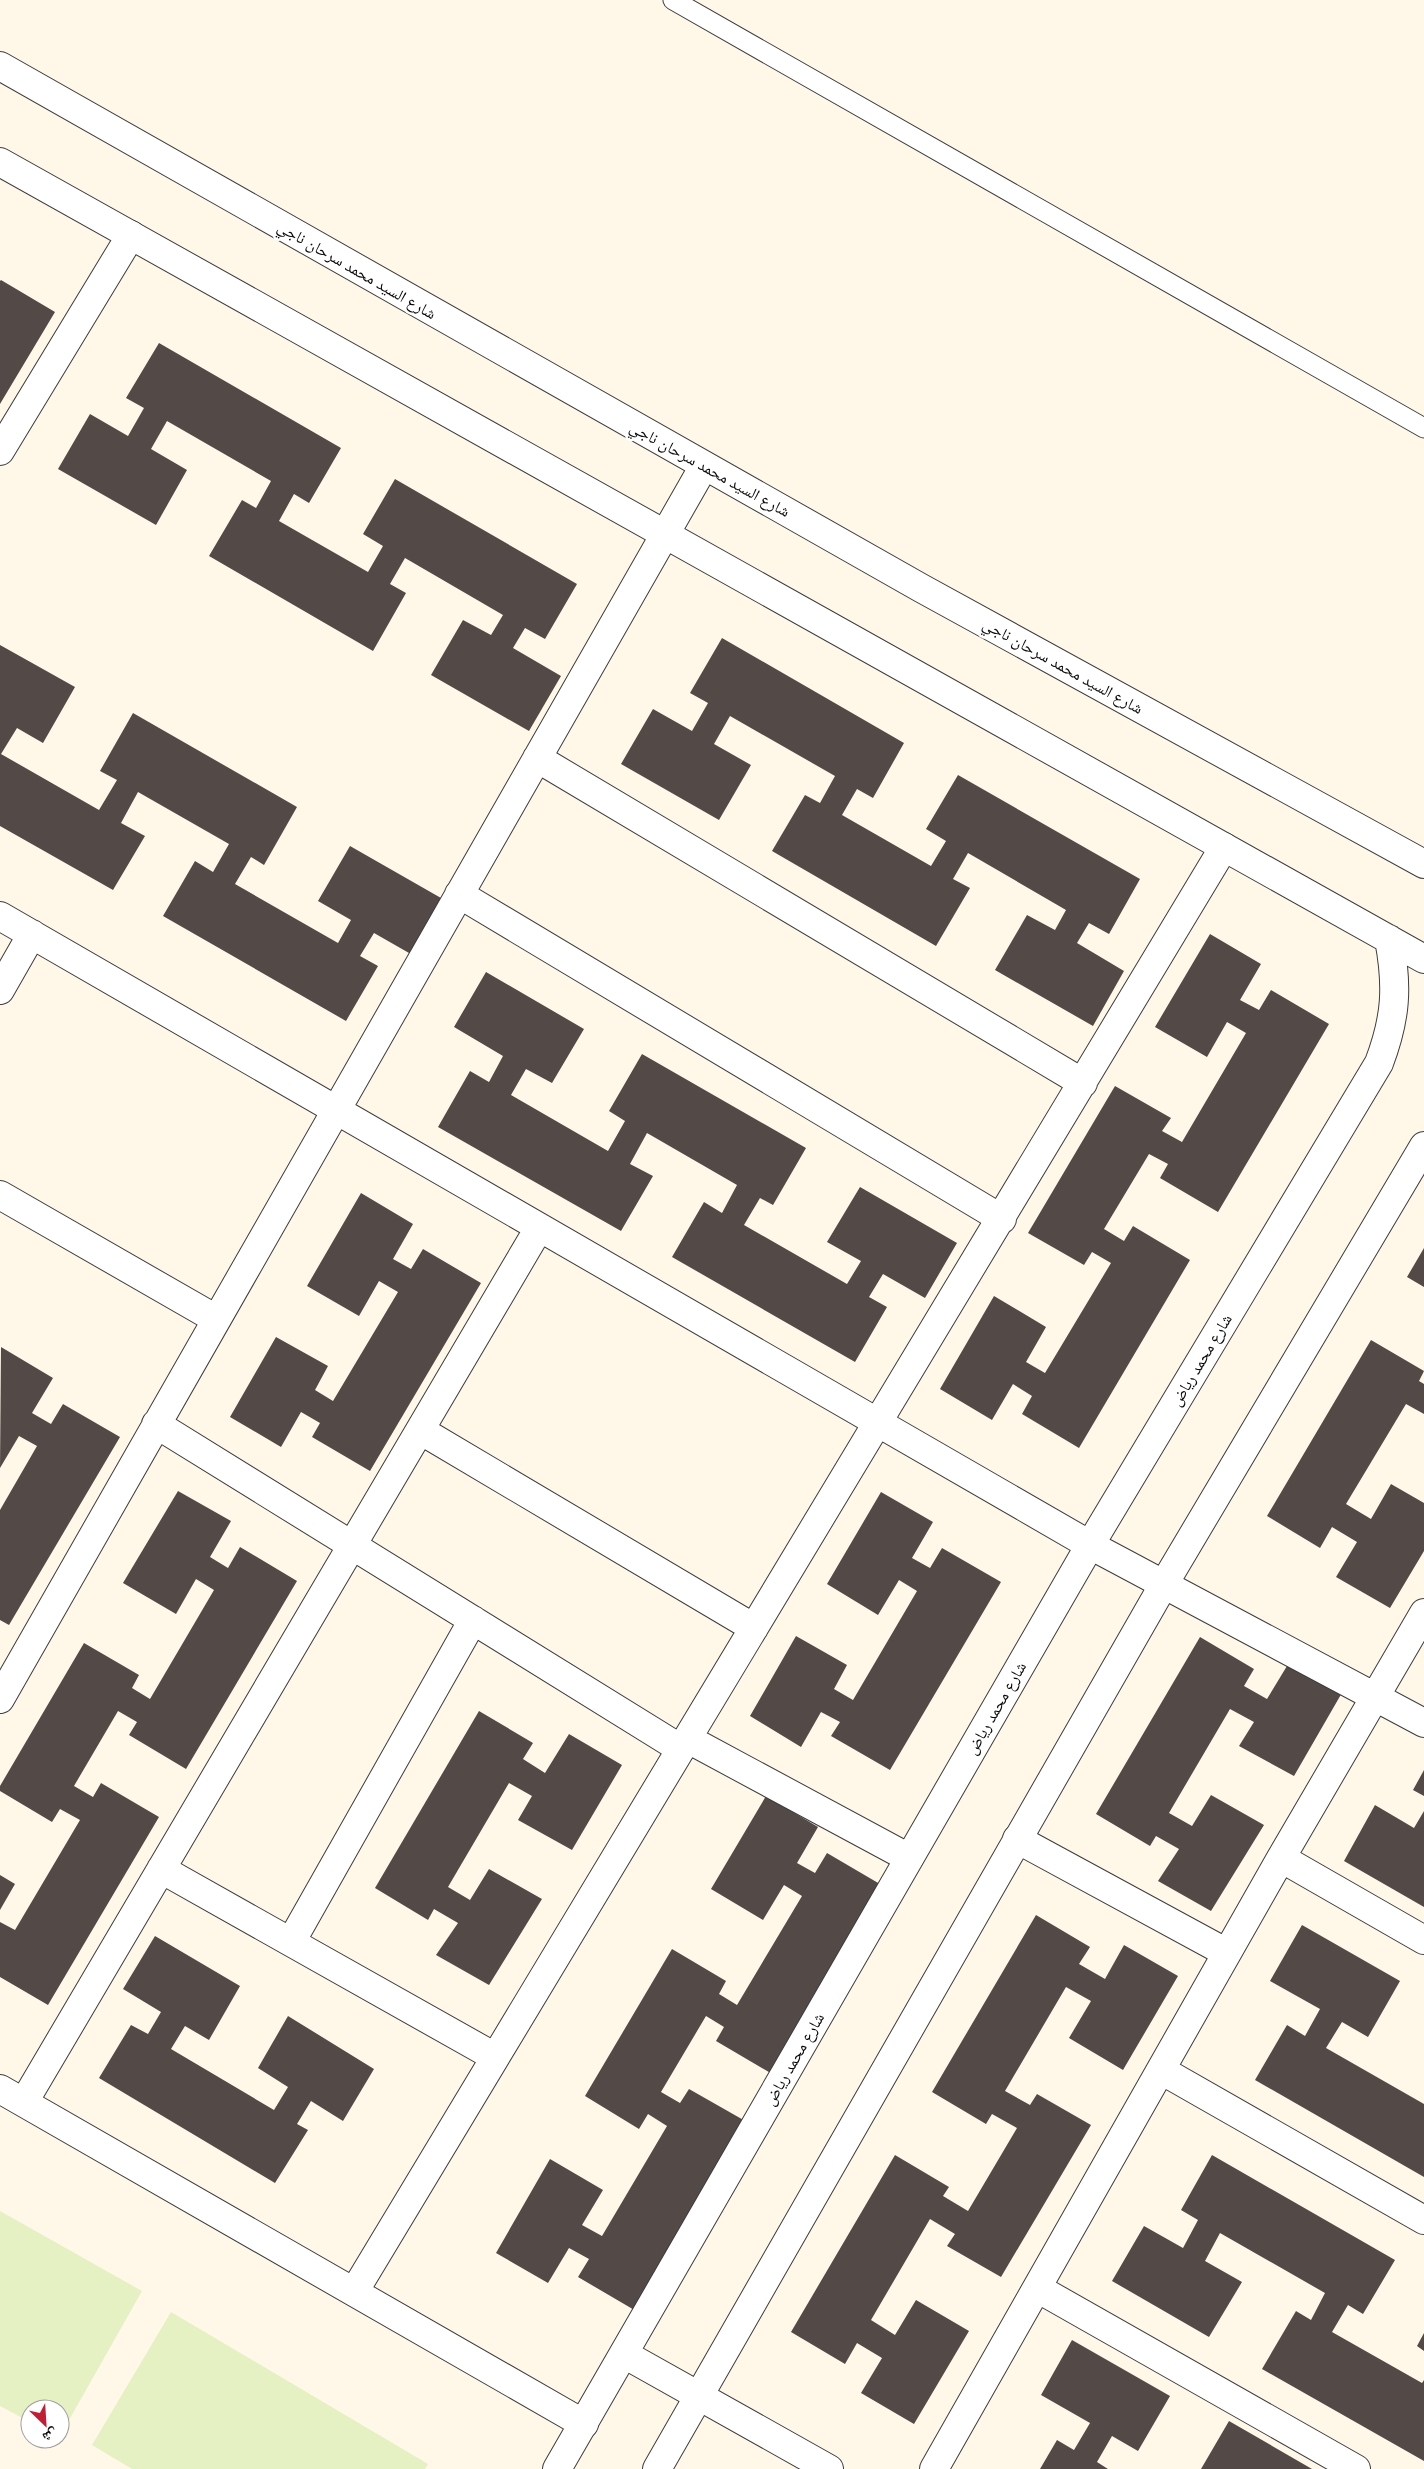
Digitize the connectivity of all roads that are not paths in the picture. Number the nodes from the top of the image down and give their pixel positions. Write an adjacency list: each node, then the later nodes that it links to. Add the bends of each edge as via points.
1 (673, 0): 5 (lane)
2 (0, 66): 7 (street, شارع السيد محمد سرحان ناجي)
3 (0, 162): 4 (street)
4 (131, 235): 6 (street); 8 (street)
5 (1424, 428)
6 (0, 451)
7 (704, 466): 8 (street); 11 (street, شارع السيد محمد سرحان ناجي)
8 (665, 534): 9 (street); 10 (street)
9 (537, 758): 12 (street); 18 (street)
10 (1224, 847): 15 (street); 18 (street)
11 (1424, 864)
12 (458, 894): 19 (street); 22 (street)
13 (0, 916): 14 (street)
14 (32, 934): 17 (street); 19 (street)
15 (1389, 939): 16 (street); 29 (street, شارع محمد رياض, via 1395,971 1395,1002 1390,1033 1379,1063)
16 (1424, 959)
17 (0, 990)
18 (1083, 1083): 22 (street)
19 (335, 1110): 23 (street); 24 (street)
20 (1424, 1146): 30 (street)
21 (0, 1195): 24 (street)
22 (1002, 1219): 25 (street)
23 (539, 1228): 25 (street); 27 (street)
24 (216, 1319): 26 (street)
25 (878, 1423): 29 (street); 33 (street)
26 (156, 1424): 28 (street); 35 (street)
27 (420, 1430): 28 (street); 33 (street)
28 (352, 1545): 32 (street); 41 (street)
29 (1090, 1545): 30 (street); 39 (street, شارع محمد رياض)
30 (1164, 1584): 34 (street); 38 (street)
31 (1424, 1613): 34 (street)
32 (473, 1620): 37 (street); 43 (street)
33 (754, 1628): 37 (street)
34 (1374, 1696): 36 (street); 40 (street)
35 (0, 1698)
36 (1424, 1723)
37 (684, 1744): 39 (street); 45 (street)
38 (1017, 1839): 44 (street); 53 (street)
39 (909, 1858): 52 (street, شارع محمد رياض)
40 (1281, 1858): 42 (street); 44 (street)
41 (161, 1869): 43 (street); 48 (street)
42 (1424, 1940)
43 (290, 1942): 45 (street)
44 (1227, 1953): 46 (street)
45 (495, 2057): 51 (street)
46 (1161, 2070): 49 (street); 50 (street)
47 (0, 2089): 48 (street)
48 (24, 2102): 51 (street)
49 (1424, 2220)
50 (1037, 2288): 58 (street); 59 (street)
51 (354, 2292): 54 (street)
52 (624, 2354): 53 (street); 54 (street, شارع محمد رياض)
53 (698, 2396): 56 (street); 57 (street)
54 (584, 2424): 55 (street, شارع محمد رياض)
55 (557, 2469)
56 (657, 2469)
57 (828, 2469)
58 (934, 2469)
59 (1356, 2469)

